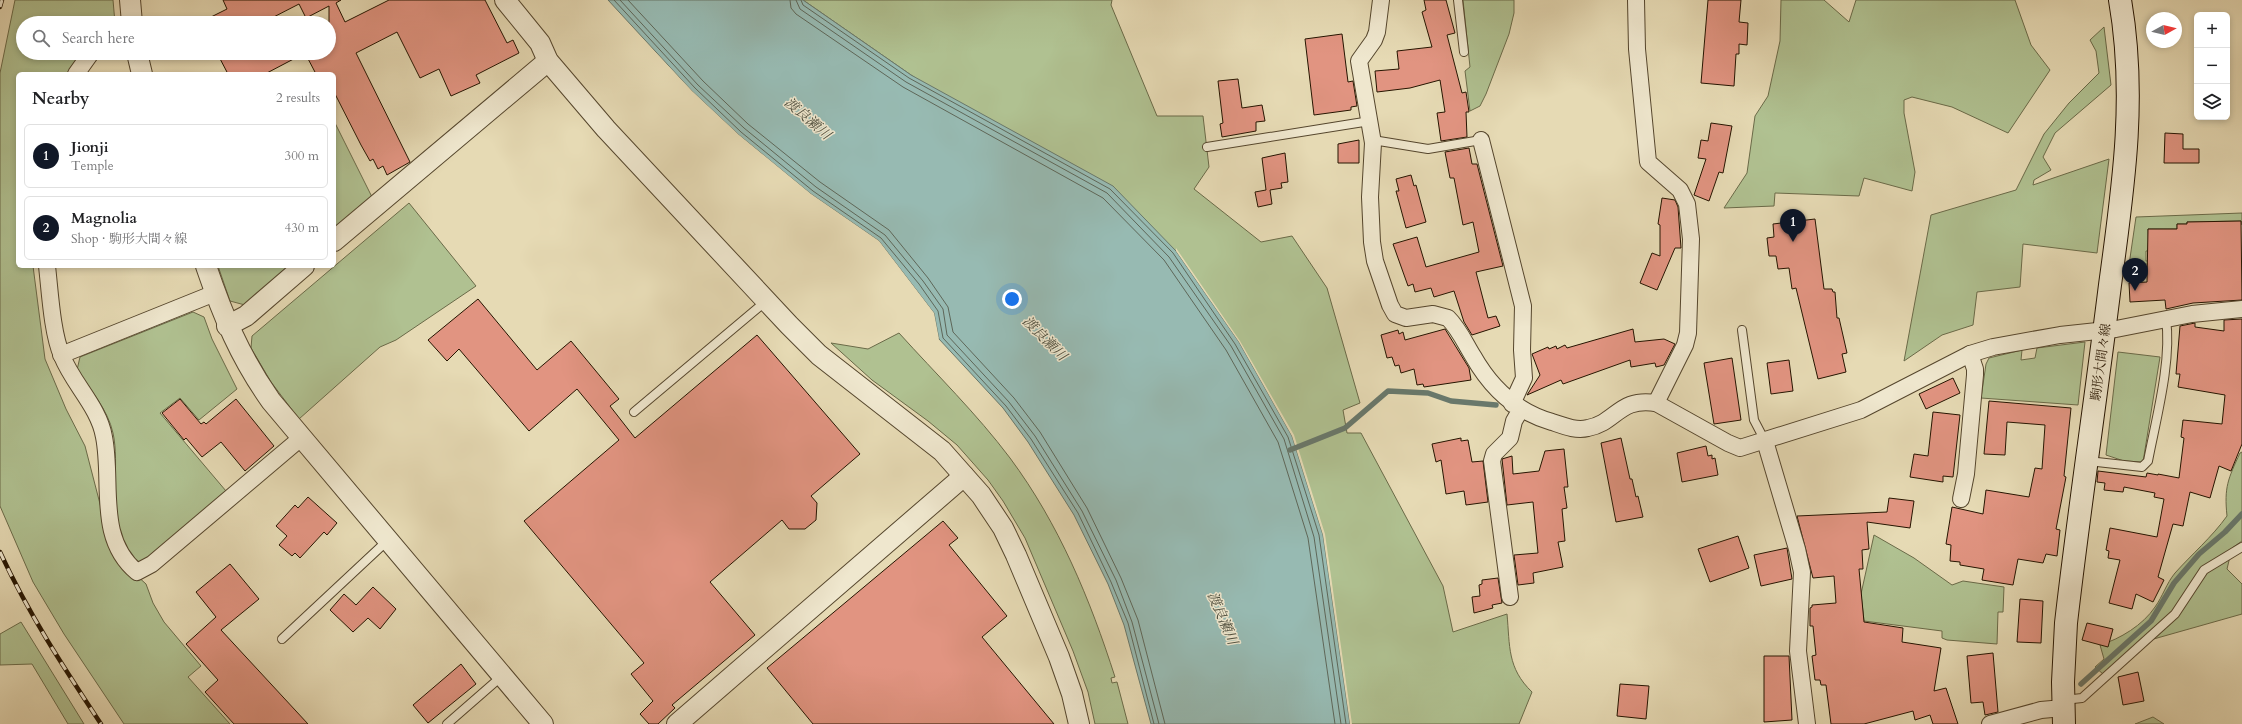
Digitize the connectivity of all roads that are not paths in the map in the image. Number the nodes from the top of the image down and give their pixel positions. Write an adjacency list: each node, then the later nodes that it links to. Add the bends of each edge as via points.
1 (130, 0): 7 (street)
2 (505, 0): 11 (street, via 540,43)
3 (1381, 0): 14 (street, via 1377,32 1359,61)
4 (1458, 0): 8 (lane)
5 (1636, 0): 31 (street, via 1637,49 1648,162 1680,190 1688,204 1691,225 1688,333 1685,345)
6 (2120, 0): 28 (main road, 駒形大間々線, via 2128,64 2128,124)
7 (131, 16)
8 (1464, 52)
9 (86, 60): 12 (street)
10 (139, 60): 13 (street)
11 (548, 61): 18 (street); 23 (street, via 606,129)
12 (77, 72)
13 (142, 72)
14 (1370, 121): 16 (street); 17 (lane)
15 (1481, 140): 16 (lane, via 1428,149 1379,141); 32 (street, via 1523,306 1524,378)
16 (1373, 143): 32 (street, via 1370,197 1372,242 1375,261 1390,306 1395,314 1406,318 1433,314 1448,318 1485,375)
17 (1207, 147)
18 (336, 238)
19 (47, 268): 30 (street)
20 (207, 268): 22 (street)
21 (302, 268): 26 (street, via 246,316)
22 (215, 293): 26 (street); 30 (street)
23 (766, 301): 33 (lane); 37 (street, via 819,355 922,434 942,451)
24 (2242, 309): 25 (street)
25 (2166, 319): 28 (street); 36 (lane, via 2167,343 2148,461 2142,467)
26 (227, 326): 34 (street, via 256,380)
27 (1742, 330): 35 (lane, via 1754,420)
28 (2104, 330): 29 (street, via 2021,341); 36 (main road, 駒形大間々線)
29 (1970, 354): 35 (street, via 1861,410); 38 (street, via 1975,375 1966,474)
30 (61, 355): 34 (street, via 102,427 106,445 106,496 110,521 122,554 137,572 152,564)
31 (1656, 404): 32 (street, via 1645,401 1635,403 1587,429 1568,427 1539,418); 35 (street, via 1740,448)
32 (1517, 406): 41 (street, via 1510,438 1494,454 1492,461)
33 (634, 412)
34 (301, 438): 39 (street)
35 (1765, 441): 49 (street, via 1802,572 1798,651)
36 (2087, 461): 44 (main road, 駒形大間々線, via 2066,623)
37 (964, 476): 47 (street); 48 (street, via 993,512 1016,555 1059,657)
38 (1961, 499)
39 (388, 540): 42 (lane); 43 (street)
40 (2242, 547): 44 (lane, via 2204,570 2175,614 2082,698)
41 (1510, 597)
42 (282, 639)
43 (502, 676): 45 (lane); 46 (street)
44 (2064, 711): 50 (street, via 2041,710)
45 (447, 724)
46 (543, 724)
47 (677, 724)
48 (1079, 724)
49 (1807, 724)
50 (1990, 724)

